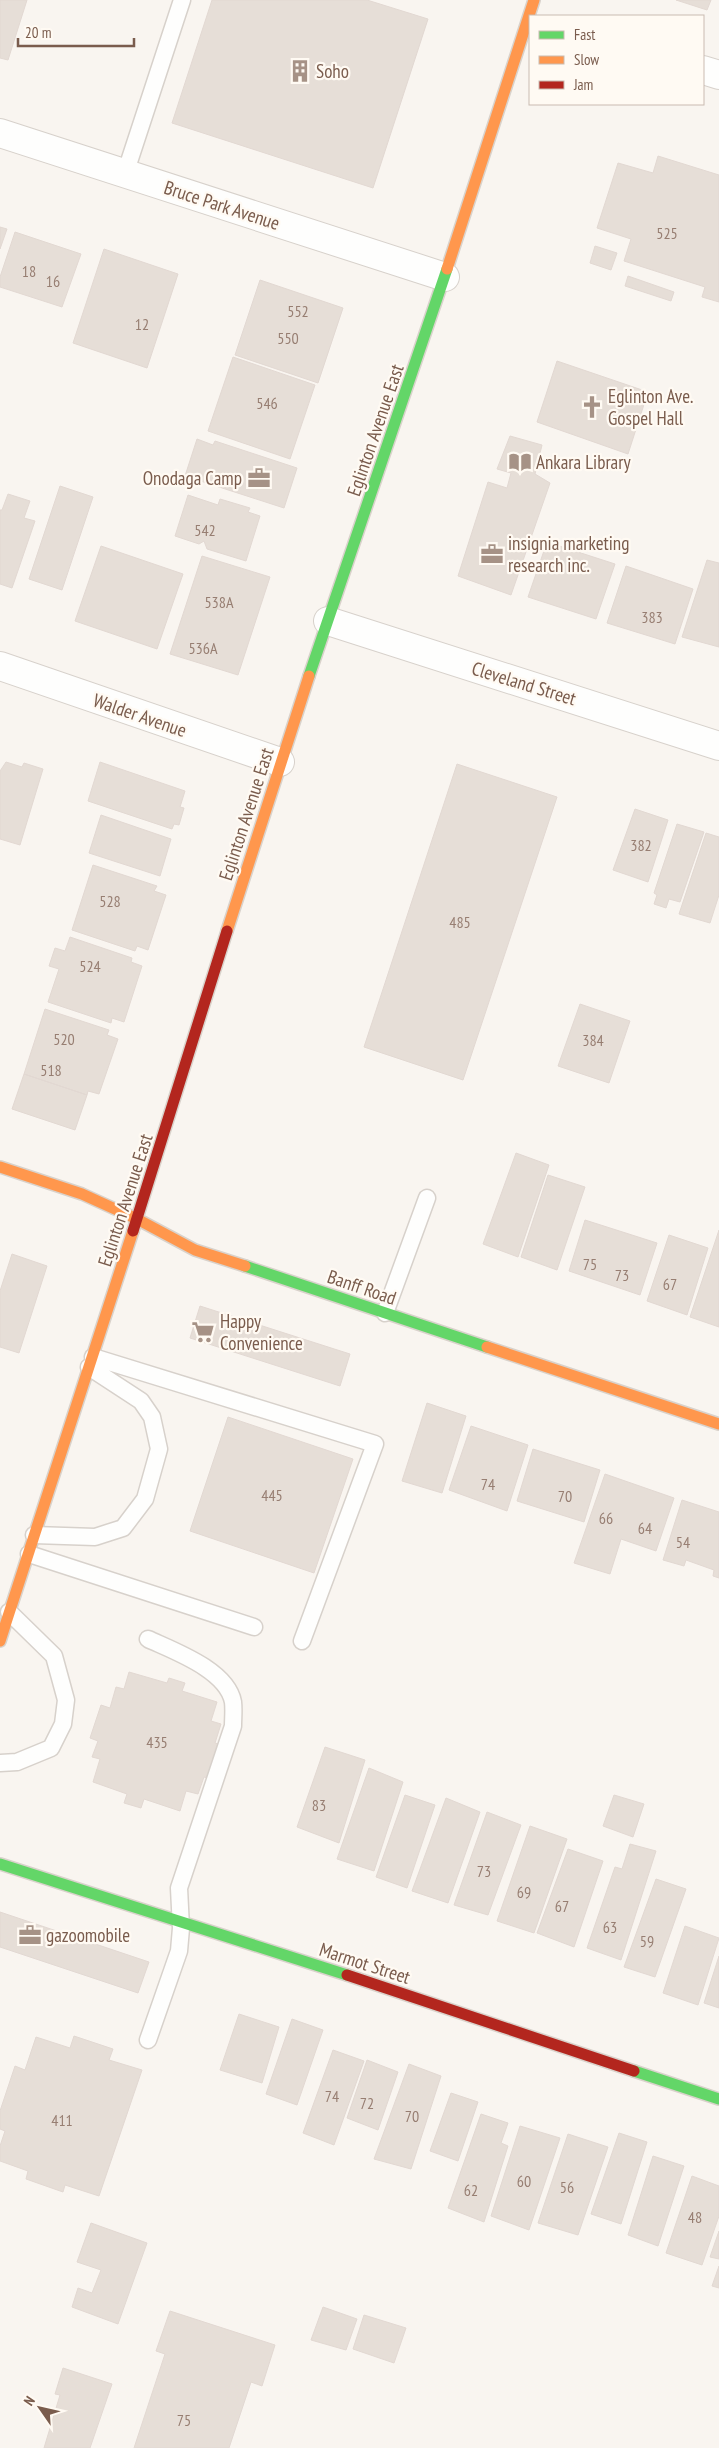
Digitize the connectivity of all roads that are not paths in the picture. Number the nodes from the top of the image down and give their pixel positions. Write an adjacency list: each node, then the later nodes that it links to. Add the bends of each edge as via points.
1 (182, 0): 6 (lane)
2 (529, 30): 7 (main road, Eglinton Avenue East)
3 (704, 70): 4 (street)
4 (719, 75)
5 (0, 132): 6 (street, Bruce Park Avenue)
6 (125, 174): 7 (street, Bruce Park Avenue)
7 (445, 277): 8 (main road, Eglinton Avenue East)
8 (328, 621): 10 (street, Cleveland Street); 11 (main road, Eglinton Avenue East)
9 (0, 666): 11 (street, Walder Avenue)
10 (719, 746)
11 (280, 762): 14 (main road, Eglinton Avenue East)
12 (0, 1167): 14 (main road, Banff Road, via 82,1194)
13 (427, 1198): 15 (lane)
14 (137, 1219): 15 (main road, Banff Road, via 195,1250); 16 (main road, Eglinton Avenue East)
15 (385, 1313): 17 (main road, Banff Road)
16 (91, 1362): 18 (main road, Eglinton Avenue East); 18 (lane, via 141,1401 152,1417 159,1449 145,1500 123,1528 95,1537); 23 (lane, via 375,1444)
17 (719, 1424)
18 (34, 1536): 19 (main road, Eglinton Avenue East)
19 (28, 1554): 20 (main road, Eglinton Avenue East); 21 (lane)
20 (9, 1612): 24 (main road, Eglinton Avenue East); 25 (lane, via 54,1656 66,1700 63,1724 51,1748 17,1762)
21 (254, 1627)
22 (148, 1639): 27 (lane, via 203,1666 227,1688 232,1701 233,1726 179,1888)
23 (302, 1640)
24 (0, 1641)
25 (0, 1763)
26 (0, 1864): 27 (main road, Marmot Street)
27 (180, 1920): 28 (lane, via 179,1951); 29 (main road, Marmot Street)
28 (148, 2040)
29 (719, 2098)

